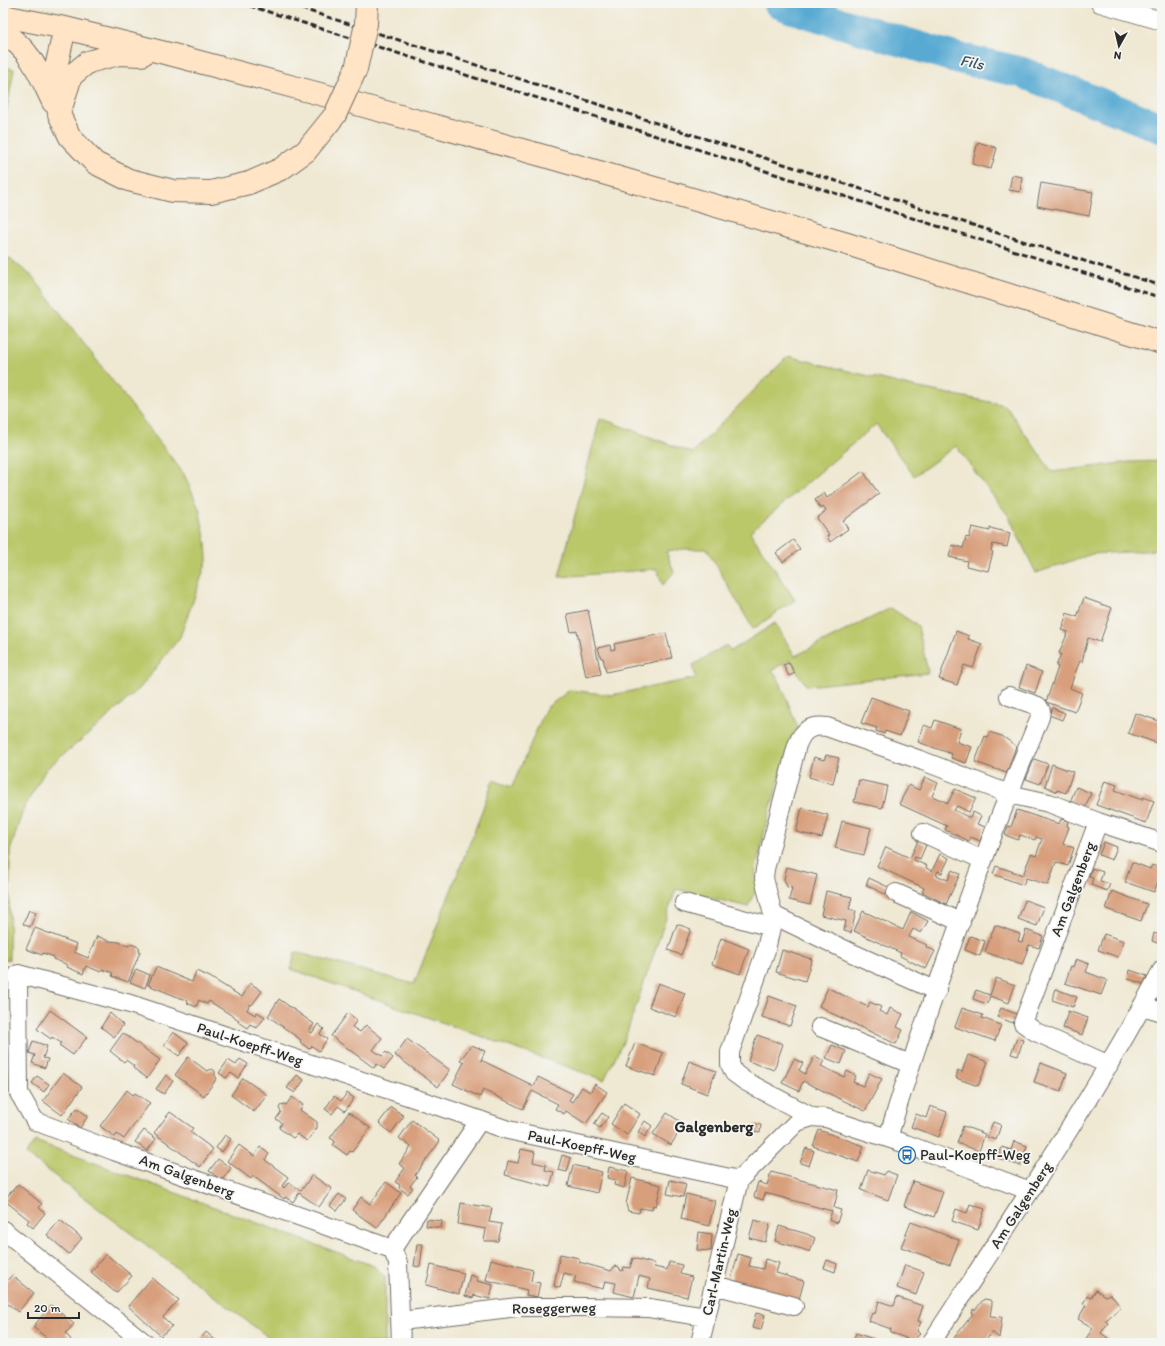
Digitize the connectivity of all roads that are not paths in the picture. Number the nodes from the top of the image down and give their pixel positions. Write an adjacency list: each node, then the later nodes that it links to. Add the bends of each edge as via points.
1 (367, 3): 8 (main road, bridge, via 366,24 356,69 336,115 306,151 281,169 248,184 211,192 173,191 129,180 95,163 70,137)
2 (1100, 3): 4 (street)
3 (3, 16): 5 (main road)
4 (1162, 21)
5 (65, 28): 7 (main road); 8 (main road, via 55,84)
6 (3, 33): 8 (main road, via 25,50 35,63)
7 (177, 56): 8 (main road, via 119,54 88,62 71,76); 9 (main road, via 837,240)
8 (59, 114)
9 (1162, 343)
10 (1009, 696): 11 (street, via 1038,706 1041,711)
11 (1009, 794): 12 (street, Am Galgenberg, via 1049,804); 15 (street); 18 (street, via 827,727 817,726 807,730 797,745 765,869 764,878)
12 (1098, 822): 14 (street, Am Galgenberg); 27 (street, Am Galgenberg, via 1023,1023 1036,1032)
13 (923, 833): 15 (street)
14 (1162, 843)
15 (983, 860): 19 (street)
16 (896, 893): 19 (street)
17 (684, 903): 18 (street)
18 (772, 921): 22 (street); 28 (street, via 766,950 730,1052 730,1064 734,1073 745,1081)
19 (961, 922): 22 (street)
20 (1162, 970): 23 (street, Am Galgenberg)
21 (18, 974): 29 (street, Paul-Koepff-Weg, via 130,1004); 34 (street, Am Galgenberg, via 19,1093 35,1121)
22 (936, 991): 26 (street)
23 (1142, 1006): 24 (street); 27 (street, Am Galgenberg)
24 (1162, 1012)
25 (820, 1027): 26 (street)
26 (910, 1064): 30 (street)
27 (1109, 1065): 32 (street, Am Galgenberg)
28 (812, 1117): 30 (street, via 826,1118); 31 (street, via 798,1122)
29 (480, 1120): 31 (street, Paul-Koepff-Weg, via 508,1130); 34 (street)
30 (888, 1138): 32 (street)
31 (739, 1180): 35 (street, Carl-Martin-Weg)
32 (1030, 1191): 42 (street, Am Galgenberg)
33 (3, 1230): 39 (street)
34 (392, 1249): 38 (street, via 398,1263)
35 (714, 1285): 36 (street); 37 (street, Carl-Martin-Weg)
36 (794, 1306)
37 (706, 1316): 38 (street, Roseggerweg, via 649,1308 518,1307); 41 (street, Carl-Martin-Weg)
38 (401, 1322): 40 (street)
39 (145, 1343)
40 (401, 1343)
41 (700, 1343)
42 (931, 1343)

